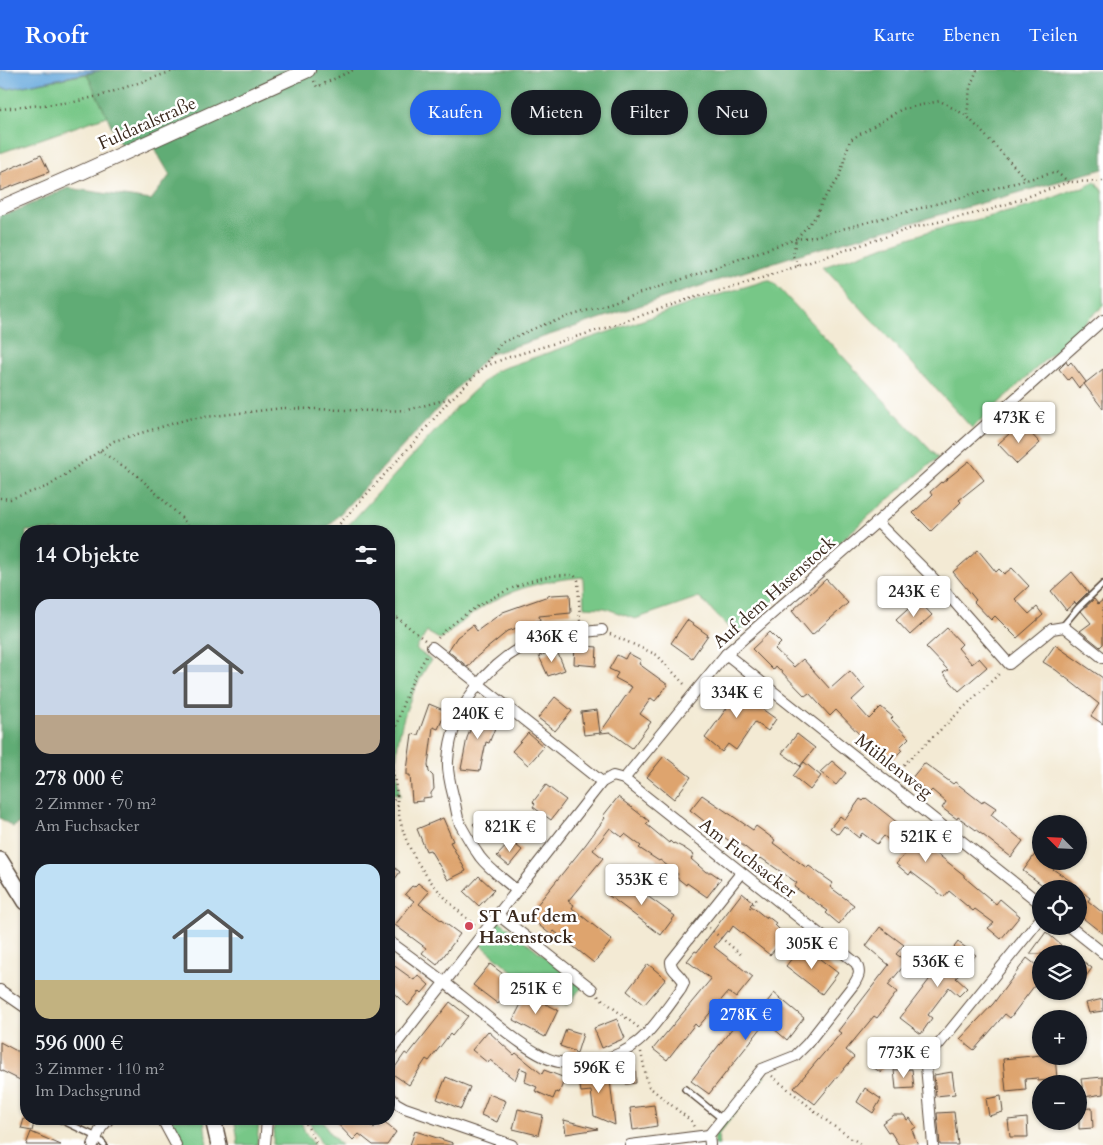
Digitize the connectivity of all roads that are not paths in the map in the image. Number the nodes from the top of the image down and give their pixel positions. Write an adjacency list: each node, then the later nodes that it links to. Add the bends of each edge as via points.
1 (308, 70): 2 (main road, Fuldatalstraße)
2 (0, 208)
3 (1103, 320): 4 (street, Auf dem Hasenstock)
4 (877, 522): 6 (street, via 934,579 1009,664 1052,629); 9 (street, Auf dem Hasenstock)
5 (1103, 584): 6 (lane)
6 (1061, 627): 10 (street)
7 (602, 630): 11 (street, via 538,640 497,664)
8 (432, 647): 11 (street)
9 (726, 654): 12 (street, Auf dem Hasenstock); 18 (street, Mühlenweg)
10 (1103, 658)
11 (479, 684): 13 (street); 16 (street, via 462,707 452,737 448,762 450,786 459,822 481,858)
12 (624, 779): 13 (street, via 613,776); 15 (street, Am Fuchsacker)
13 (602, 782): 16 (street)
14 (0, 860): 17 (main road)
15 (741, 873): 24 (street, via 672,961 671,965 684,982 681,989 643,1038 623,1053 607,1059 577,1064 558,1062 534,1052); 31 (street, Am Fuchsacker, via 856,963 860,970 854,984 795,1056 762,1068)
16 (516, 890): 19 (street)
17 (20, 892)
18 (1032, 897)
19 (497, 914): 24 (street); 25 (street)
20 (1032, 929): 45 (street, via 931,1054 926,1066)
21 (1080, 935): 23 (street)
22 (395, 945): 24 (street)
23 (1103, 953)
24 (444, 982): 28 (street)
25 (592, 988)
26 (0, 990): 27 (street)
27 (20, 1004)
28 (395, 1045)
29 (684, 1089): 31 (lane)
30 (395, 1102): 39 (street)
31 (721, 1118): 37 (street)
32 (70, 1125): 38 (lane)
33 (104, 1125): 38 (street)
34 (165, 1125): 40 (street)
35 (215, 1125): 41 (main road)
36 (267, 1125): 42 (street)
37 (710, 1140): 44 (street, via 697,1135)
38 (98, 1142)
39 (490, 1142): 43 (street)
40 (176, 1145)
41 (219, 1145)
42 (265, 1145)
43 (512, 1145)
44 (630, 1145)
45 (933, 1145)

